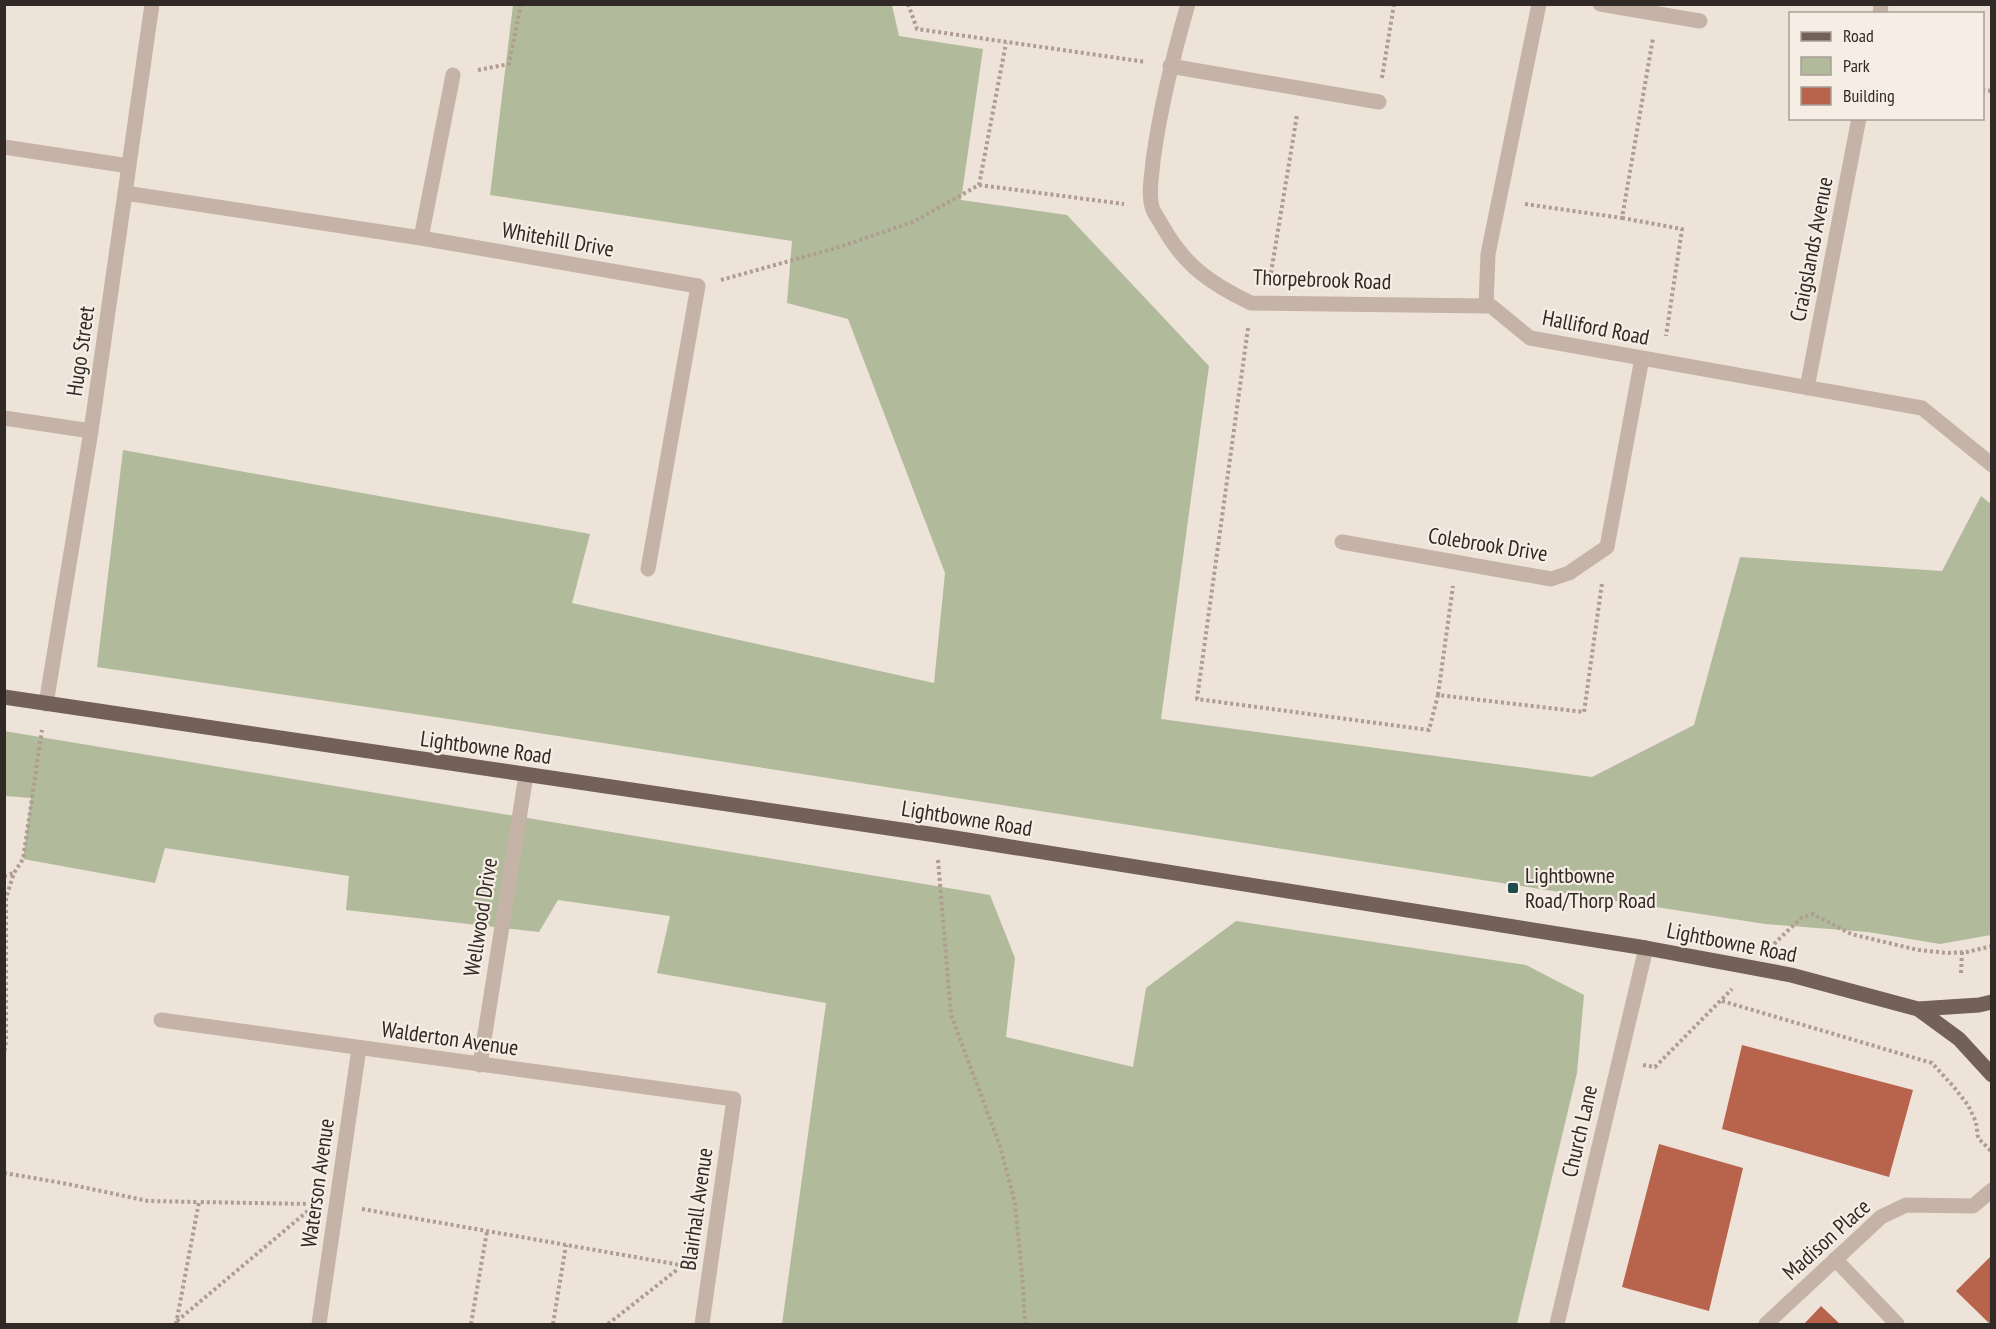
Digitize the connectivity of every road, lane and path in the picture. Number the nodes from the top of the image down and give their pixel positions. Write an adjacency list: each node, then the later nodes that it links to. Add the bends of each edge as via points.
1 (152, 4): 17 (street, Hugo Street)
2 (521, 4): 12 (path, via 509,64)
3 (908, 4): 10 (path, via 917,29)
4 (1188, 4): 11 (street, Thorpebrook Road)
5 (1394, 4): 14 (path)
6 (1539, 4): 20 (street)
7 (1600, 4): 8 (street)
8 (1657, 14): 9 (street); 22 (path)
9 (1700, 21)
10 (1006, 43): 11 (path); 18 (path)
11 (1170, 66): 13 (street); 21 (street, Thorpebrook Road, via 1155,148)
12 (453, 75): 23 (street)
13 (1301, 89): 14 (street); 25 (path)
14 (1378, 102)
15 (1859, 120): 29 (street, Craigslands Avenue)
16 (4, 147): 17 (street)
17 (129, 166): 19 (street, Hugo Street)
18 (979, 185): 21 (path); 24 (path, via 913,222)
19 (125, 193): 23 (street, Whitehill Drive); 31 (street, Hugo Street)
20 (1498, 201): 22 (path); 26 (street, via 1488,254)
21 (1152, 207): 25 (street, Thorpebrook Road, via 1187,262 1220,288)
22 (1622, 218): 28 (path, via 1682,229)
23 (421, 238): 24 (street, Whitehill Drive)
24 (698, 286): 36 (street)
25 (1258, 303): 26 (street, Thorpebrook Road); 37 (path, via 1197,699 1429,730)
26 (1486, 306): 27 (street, Halliford Road, via 1530,338)
27 (1642, 358): 28 (street, Halliford Road); 34 (street)
28 (1662, 362): 29 (street, Halliford Road)
29 (1807, 388): 32 (street, Halliford Road, via 1923,408)
30 (4, 417): 31 (street)
31 (91, 431): 39 (street, Hugo Street)
32 (1992, 465)
33 (1342, 542): 35 (street, Colebrook Drive)
34 (1607, 547): 35 (street, Colebrook Drive, via 1569,573 1551,579); 37 (path, via 1584,712)
35 (1456, 562): 37 (path)
36 (648, 569)
37 (1438, 695)
38 (4, 697): 39 (main road, Lightbowne Road)
39 (46, 704): 40 (main road, Lightbowne Road); 42 (path, via 23,859)
40 (526, 776): 41 (main road, Lightbowne Road); 56 (street, Wellwood Drive)
41 (936, 836): 46 (main road, Lightbowne Road); 76 (path, via 951,1015 1000,1146 1015,1203)
42 (14, 873): 43 (path); 55 (path, via 6,898)
43 (4, 876)
44 (1784, 933): 47 (path, via 1801,918 1813,914 1851,934 1918,950)
45 (1992, 946): 47 (path)
46 (1646, 948): 52 (main road, Lightbowne Road, via 1791,975); 77 (street, Church Lane)
47 (1962, 952): 48 (path)
48 (1961, 973)
49 (1727, 995): 50 (path)
50 (1722, 1001): 57 (path); 60 (path, via 1932,1064 1968,1105 1978,1138)
51 (1992, 1002): 52 (main road, Lightbowne Road)
52 (1918, 1010): 58 (main road, Lightbowne Road, via 1959,1039)
53 (160, 1020): 54 (street, Walderton Avenue)
54 (359, 1047): 56 (street, Walderton Avenue); 64 (street, Waterson Avenue)
55 (4, 1057)
56 (480, 1065): 59 (street, Walderton Avenue)
57 (1655, 1067)
58 (1992, 1075)
59 (734, 1100): 69 (street, Blairhall Avenue)
60 (1992, 1152)
61 (4, 1173): 63 (path, via 148,1201)
62 (1992, 1190): 67 (street, Madison Place, via 1973,1206 1906,1205 1881,1217)
63 (199, 1202): 70 (path); 70 (path, via 316,1204)
64 (337, 1205): 65 (path); 71 (street, Waterson Avenue)
65 (487, 1231): 66 (path); 72 (path)
66 (566, 1245): 68 (path); 73 (path)
67 (1835, 1259): 78 (street, Madison Place); 79 (street)
68 (683, 1265): 69 (path); 74 (path)
69 (710, 1270): 75 (street, Blairhall Avenue)
70 (176, 1323)
71 (319, 1324)
72 (471, 1324)
73 (553, 1324)
74 (608, 1324)
75 (702, 1324)
76 (1025, 1324)
77 (1557, 1324)
78 (1766, 1324)
79 (1897, 1324)

